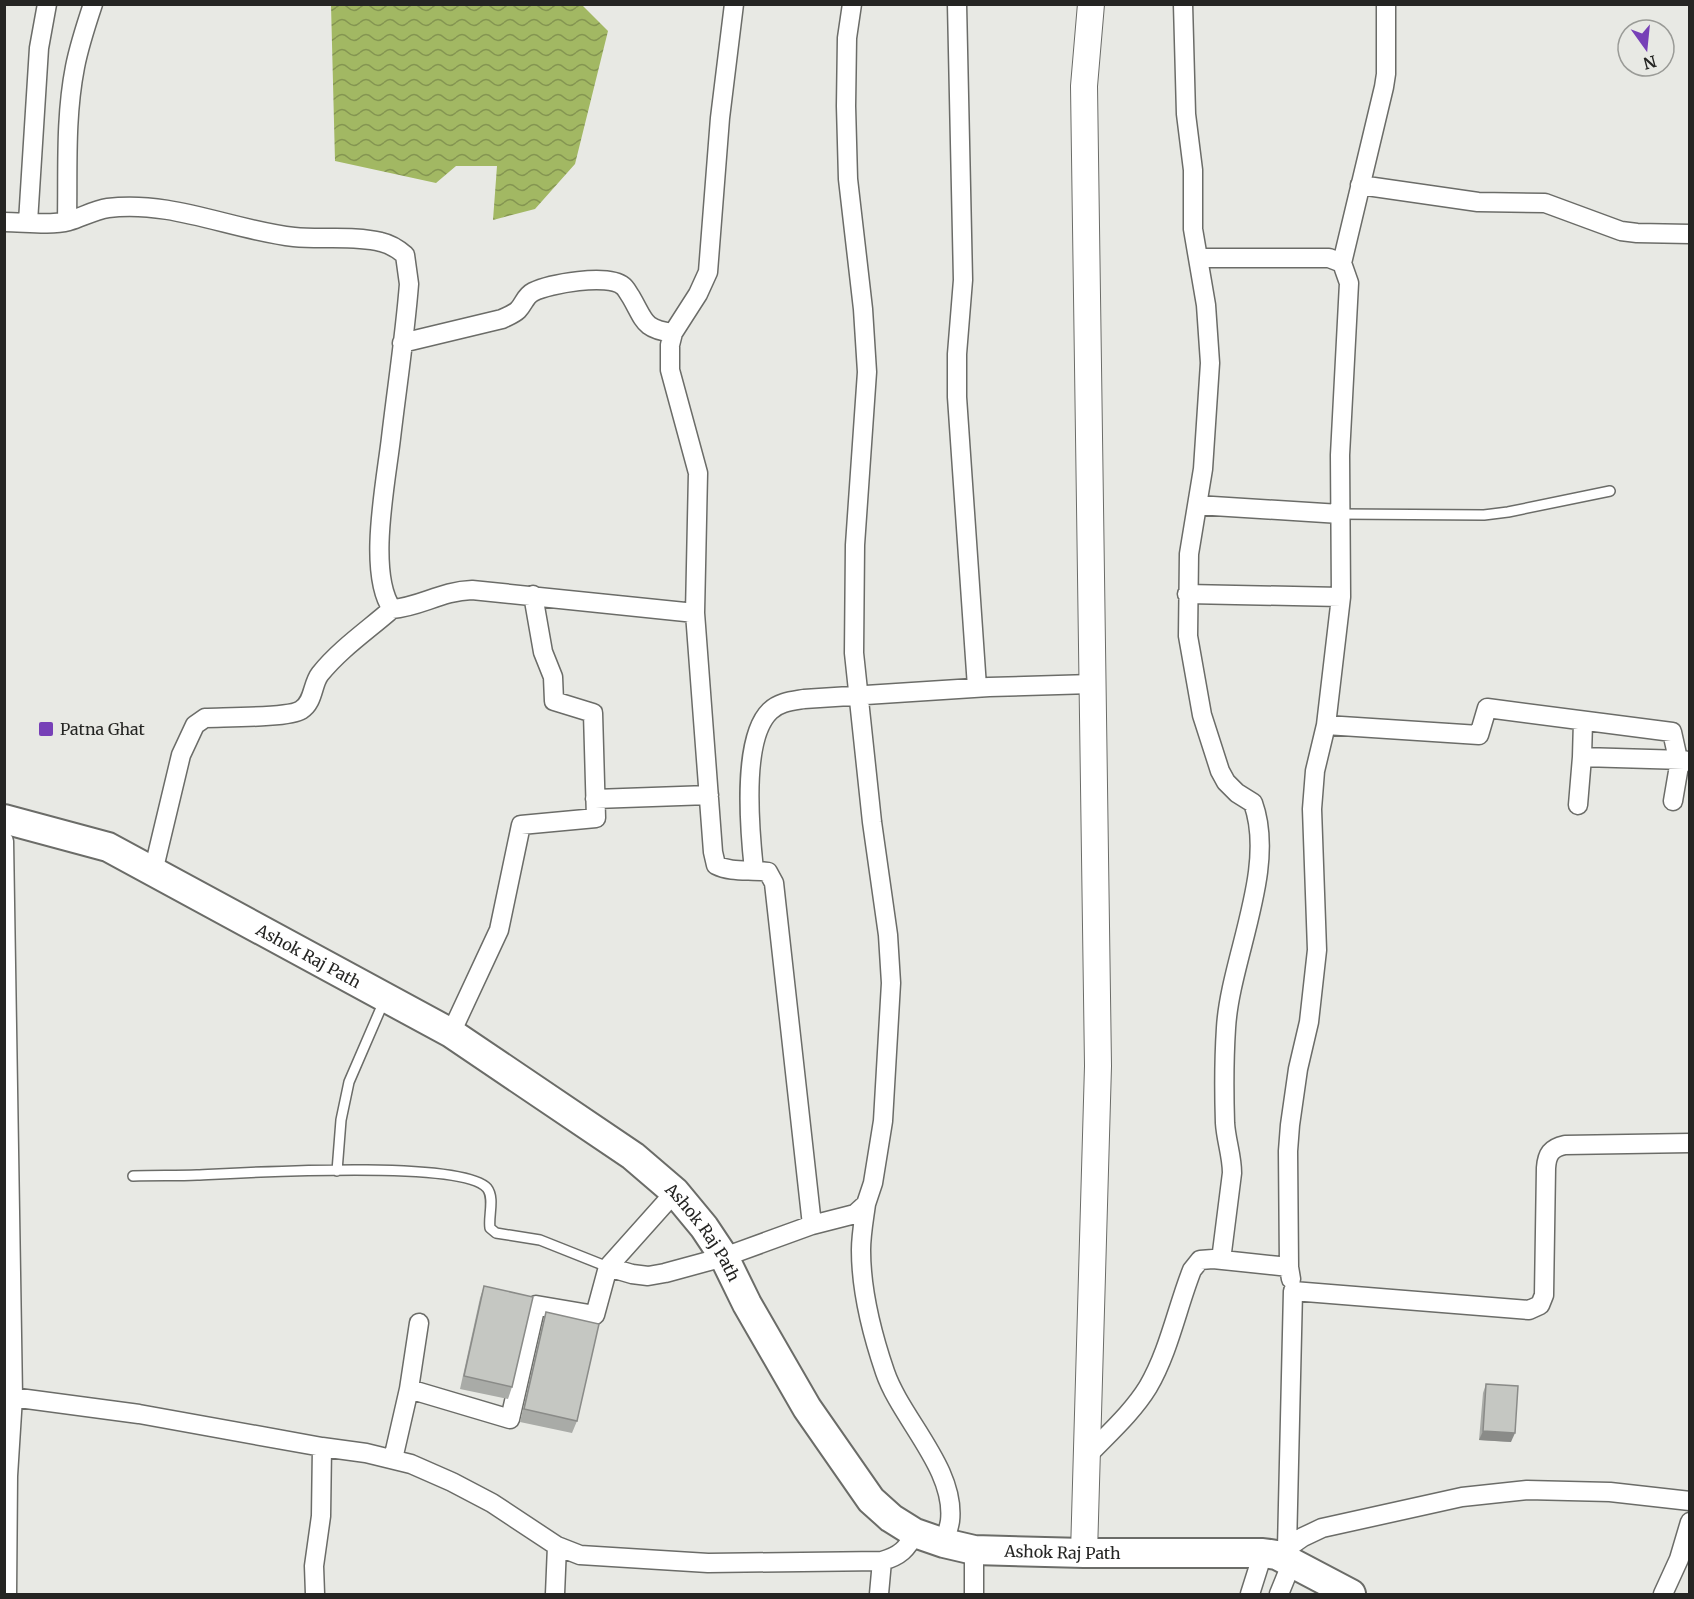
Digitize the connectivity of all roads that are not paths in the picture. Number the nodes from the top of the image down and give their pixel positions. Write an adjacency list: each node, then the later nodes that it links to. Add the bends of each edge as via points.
1 (47, 4): 12 (street, via 39,48)
2 (93, 4): 10 (street, via 71,92)
3 (734, 4): 16 (street, via 708,272)
4 (852, 4): 28 (street, via 847,49 848,179 867,372 854,580 854,653)
5 (957, 4): 27 (street, via 963,280 957,389)
6 (1091, 4): 26 (main road, via 1084,86)
7 (1183, 4): 14 (street, via 1186,114)
8 (1386, 4): 9 (street, via 1385,80)
9 (1360, 185): 13 (street, via 1478,202 1545,203 1621,231); 15 (street)
10 (67, 221): 12 (street); 17 (street, via 107,208 137,208 171,211 294,237 381,242 395,247 405,255 408,268)
11 (4, 222): 12 (street)
12 (28, 222)
13 (1689, 234)
14 (1198, 258): 15 (street, via 1311,257); 19 (street, via 1206,304 1209,363)
15 (1342, 263): 20 (street, via 1349,284)
16 (673, 333): 17 (street, via 648,327 624,286 601,279 534,292 516,312 502,319); 25 (street, via 670,370 698,473)
17 (402, 344): 24 (street, via 381,530 383,589)
18 (1611, 491): 20 (lane, via 1484,515)
19 (1197, 505): 20 (street); 21 (street)
20 (1340, 514): 23 (street)
21 (1187, 594): 23 (street); 51 (street, via 1190,658 1206,726 1220,771 1226,782 1252,803 1258,825 1256,879 1232,982 1226,1027 1226,1126 1232,1159)
22 (533, 596): 24 (street, via 459,590); 25 (street); 34 (street, via 543,652 553,677 554,701 593,713)
23 (1341, 597): 30 (street)
24 (392, 609): 40 (street, via 328,664 317,677 309,702 301,711 206,718 195,725 181,755)
25 (695, 613): 33 (street)
26 (1092, 684): 27 (street); 59 (main road, via 1098,1066)
27 (977, 687): 28 (street)
28 (860, 696): 39 (street, via 804,699 775,707 768,713 757,736 750,767); 48 (street, via 891,983 883,1121)
29 (1583, 722): 30 (street, via 1487,708 1479,735); 31 (street); 32 (street, via 1672,732 1678,759)
30 (1326, 725): 53 (street, via 1312,809 1317,950 1289,1143)
31 (1582, 757): 32 (street); 36 (street)
32 (1684, 761): 35 (street)
33 (709, 795): 34 (street); 39 (street, via 716,865 726,870)
34 (595, 799): 43 (street, via 596,818 521,825 499,930)
35 (1673, 801)
36 (1578, 805)
37 (4, 819): 40 (main road, Ashok Raj Path, via 108,847)
38 (4, 841): 41 (street)
39 (754, 870): 49 (street, via 768,872 774,883)
40 (153, 872): 42 (main road, Ashok Raj Path)
41 (5, 980): 57 (street)
42 (385, 998): 43 (main road, Ashok Raj Path); 45 (lane, via 349,1082)
43 (451, 1033): 47 (main road, Ashok Raj Path, via 633,1156)
44 (1689, 1143): 54 (street, via 1554,1147 1547,1156 1546,1168 1544,1295 1540,1305 1529,1310)
45 (337, 1171): 46 (lane); 52 (lane, via 408,1171 479,1183 488,1189 488,1219 496,1233 540,1240)
46 (133, 1176)
47 (675, 1192): 50 (main road, Ashok Raj Path); 52 (street)
48 (866, 1204): 49 (street, via 855,1214); 64 (street, via 862,1271 873,1328 893,1391 945,1483 950,1521)
49 (812, 1225): 50 (street)
50 (724, 1257): 52 (street, via 648,1276); 63 (main road, Ashok Raj Path, via 807,1408 854,1477 871,1500)
51 (1221, 1260): 53 (street); 59 (street, via 1200,1260 1192,1270 1149,1386)
52 (608, 1267): 56 (street, via 595,1315 536,1305 510,1419)
53 (1289, 1268): 54 (street)
54 (1293, 1292): 68 (street)
55 (419, 1323): 56 (street)
56 (409, 1389): 60 (street)
57 (9, 1396): 58 (street, via 139,1414); 70 (street)
58 (322, 1447): 60 (street); 71 (street)
59 (1087, 1456): 67 (main road)
60 (393, 1459): 65 (street, via 492,1503)
61 (1689, 1501): 68 (street, via 1574,1490 1462,1497 1322,1528)
62 (1689, 1522): 78 (street, via 1679,1559)
63 (915, 1533): 64 (main road, Ashok Raj Path); 69 (street, via 907,1549)
64 (944, 1543): 66 (main road, Ashok Raj Path)
65 (557, 1546): 69 (street, via 580,1555 685,1563); 72 (street)
66 (974, 1550): 67 (main road, Ashok Raj Path); 74 (street)
67 (1084, 1553): 68 (main road, Ashok Raj Path)
68 (1280, 1555): 75 (street); 76 (street); 77 (main road, Ashok Raj Path)
69 (882, 1561): 73 (street)
70 (7, 1594)
71 (315, 1594)
72 (555, 1594)
73 (879, 1594)
74 (974, 1594)
75 (1250, 1594)
76 (1280, 1594)
77 (1351, 1594)
78 (1663, 1594)

